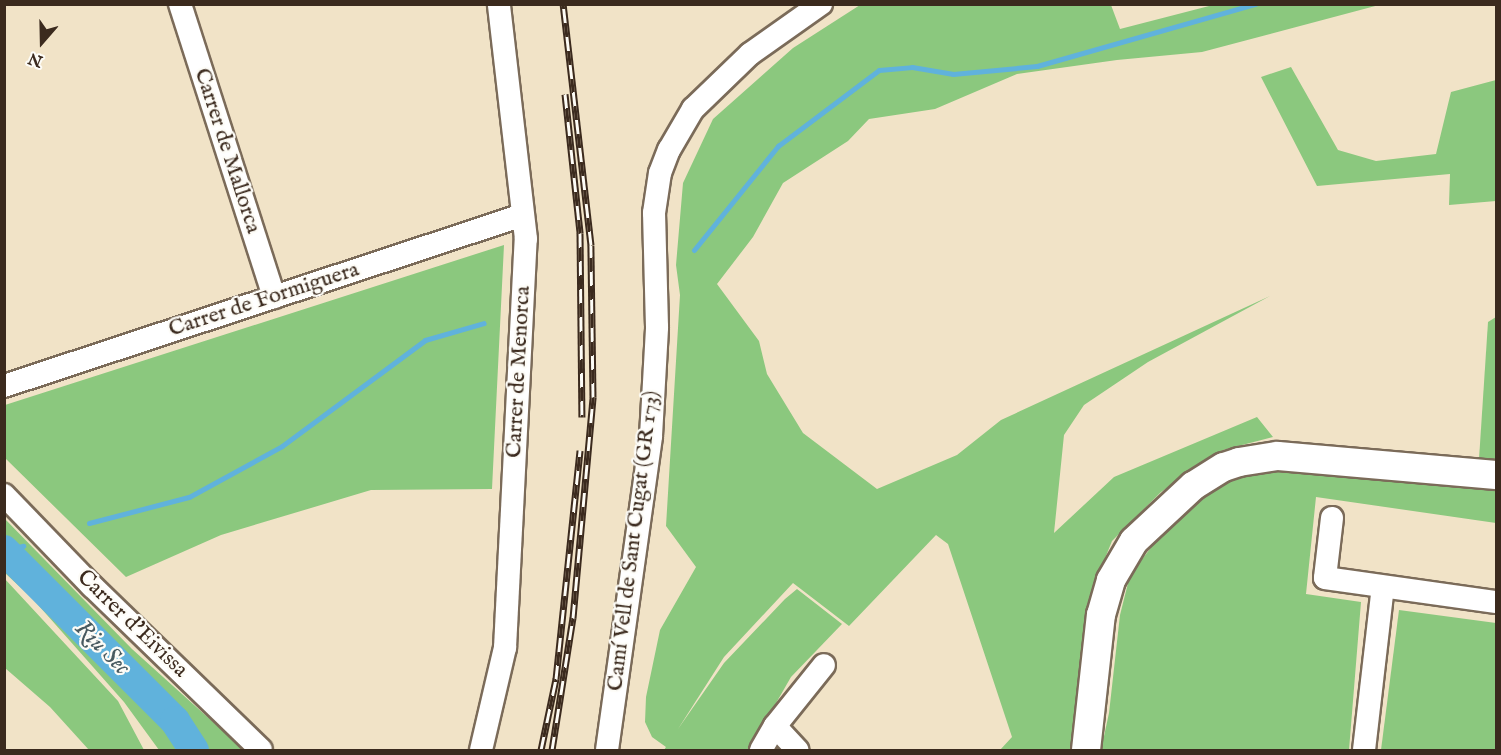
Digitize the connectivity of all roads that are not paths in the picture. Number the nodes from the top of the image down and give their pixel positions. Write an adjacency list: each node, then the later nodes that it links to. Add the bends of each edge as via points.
1 (180, 4): 5 (street, Carrer de Mallorca)
2 (499, 4): 4 (street, Carrer de Menorca)
3 (821, 4): 15 (street, Camí Vell de Sant Cugat (GR 173), via 750,54 693,110 660,173 654,213 657,327 651,436)
4 (523, 215): 5 (street, Carrer de Formiguera); 14 (street, Carrer de Menorca, via 525,251 505,648)
5 (274, 297): 6 (street, Carrer de Formiguera)
6 (4, 386)
7 (1497, 475): 19 (main road, via 1291,456 1249,459 1224,467 1200,482 1134,541 1111,580 1101,615)
8 (4, 495): 16 (street, Carrer d'Eivissa)
9 (1332, 518): 10 (street, via 1325,578)
10 (1383, 587): 11 (street); 20 (street)
11 (1497, 602)
12 (824, 665): 13 (street)
13 (775, 726): 17 (street); 18 (street)
14 (479, 746)
15 (609, 748)
16 (261, 750)
17 (761, 750)
18 (797, 750)
19 (1086, 750)
20 (1364, 750)

